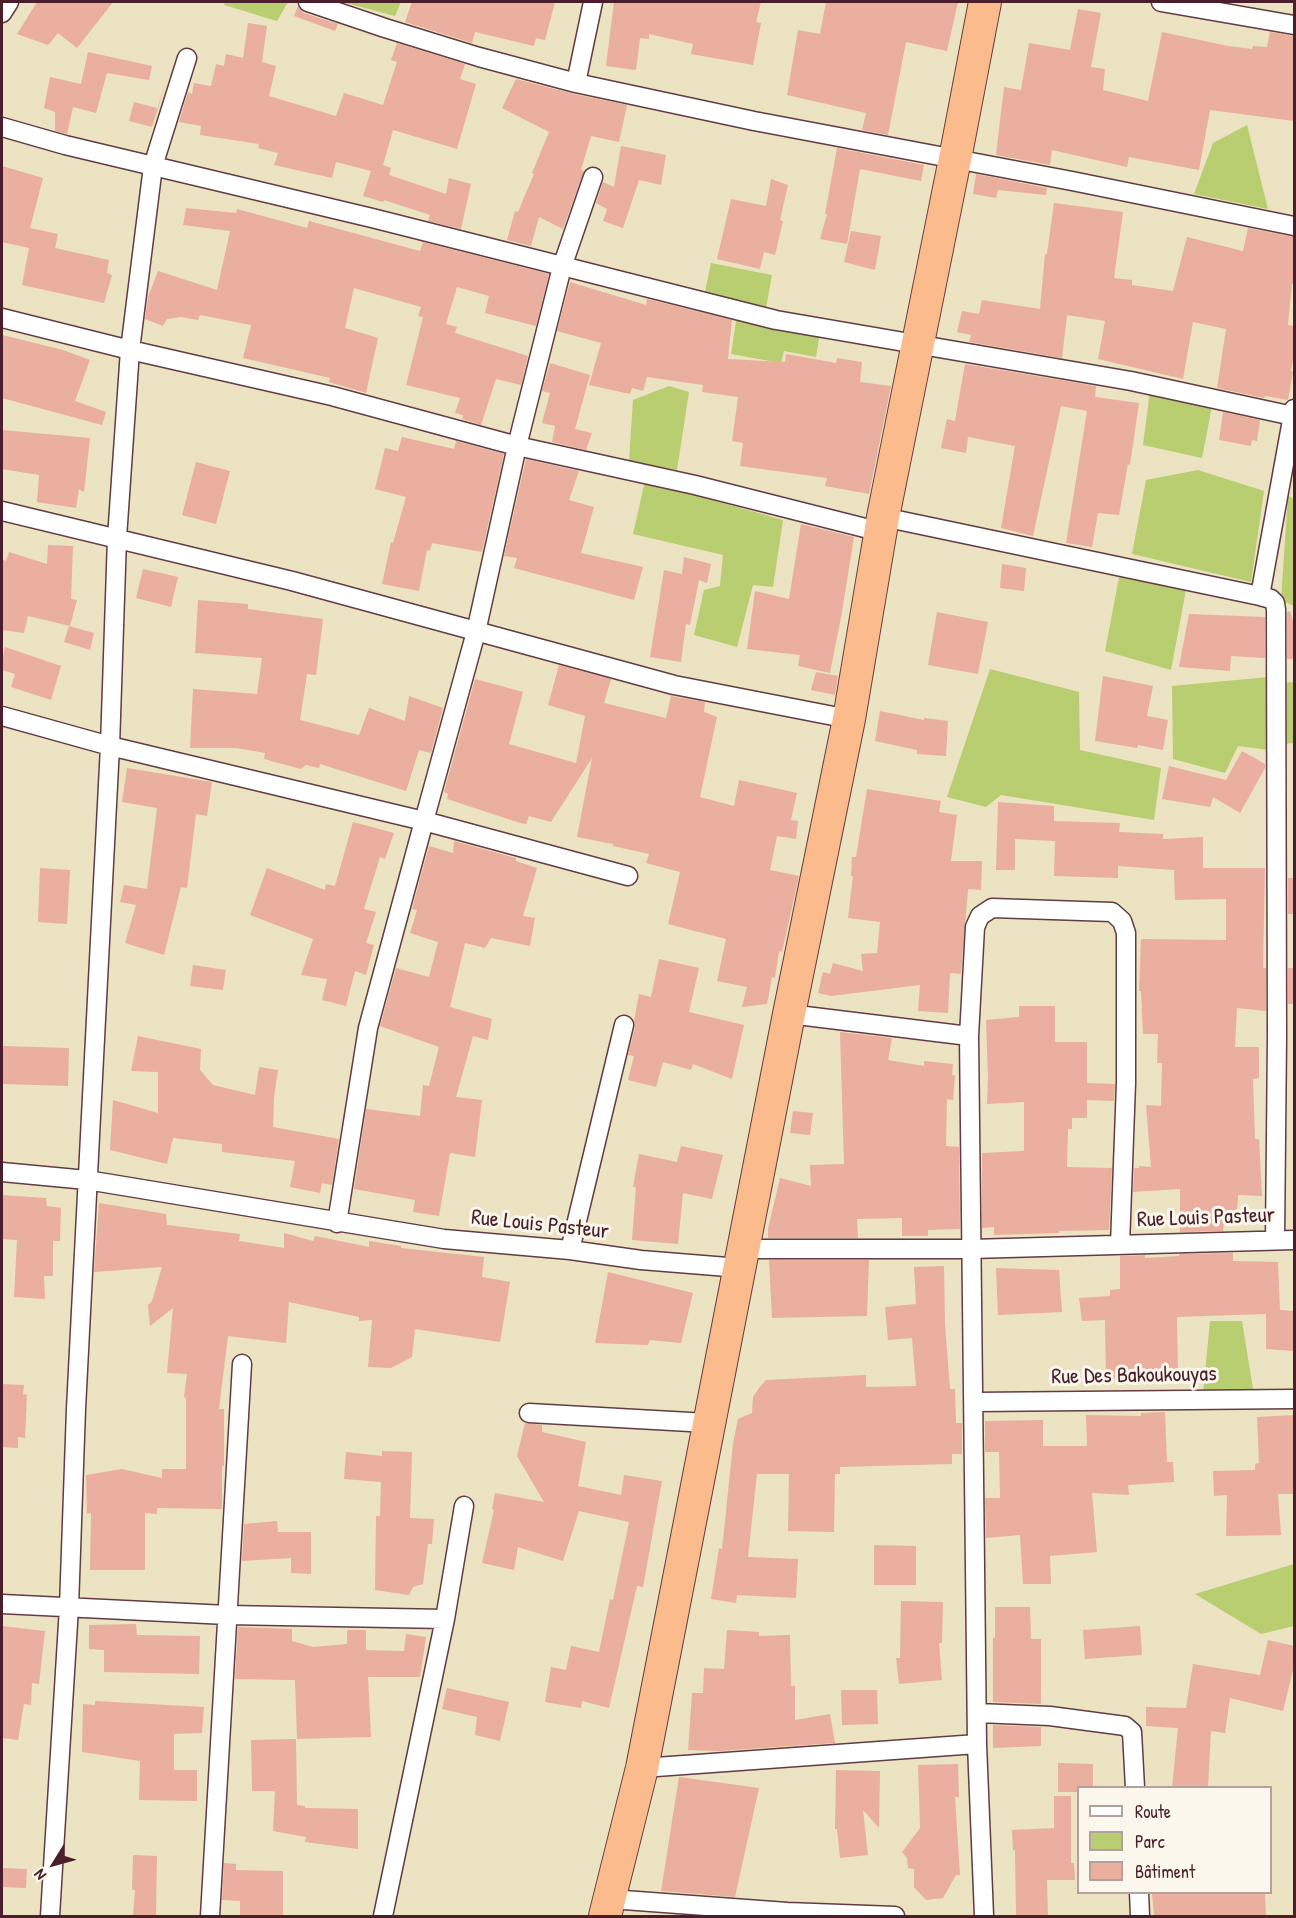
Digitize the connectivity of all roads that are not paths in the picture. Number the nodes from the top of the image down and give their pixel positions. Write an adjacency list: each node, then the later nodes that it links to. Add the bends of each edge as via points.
1 (9, 2): 6 (street)
2 (308, 2): 9 (street, via 479,57)
3 (593, 2): 9 (street)
4 (985, 2): 11 (highway)
5 (1161, 2): 7 (street)
6 (2, 13)
7 (1294, 25)
8 (187, 58): 12 (street)
9 (576, 82): 11 (street)
10 (2, 127): 12 (street)
11 (955, 159): 14 (street); 17 (highway)
12 (153, 166): 15 (street); 18 (street)
13 (592, 177): 15 (street)
14 (1294, 226)
15 (562, 267): 17 (street, via 776,320); 20 (street)
16 (2, 318): 18 (street)
17 (918, 344): 19 (street); 22 (highway)
18 (130, 350): 20 (street, via 332,396); 23 (street)
19 (1294, 412): 24 (street)
20 (517, 446): 22 (street); 25 (street)
21 (2, 511): 23 (street)
22 (882, 524): 24 (street); 27 (highway)
23 (117, 538): 25 (street); 28 (street)
24 (1260, 596): 30 (street, via 1271,599 1276,610)
25 (476, 632): 27 (street, via 674,685); 29 (street)
26 (2, 716): 28 (street)
27 (849, 719): 32 (highway)
28 (110, 746): 29 (street); 36 (street)
29 (424, 821): 31 (street); 37 (street, via 368,1028)
30 (1286, 829): 38 (street)
31 (628, 876)
32 (789, 1014): 34 (street); 43 (highway)
33 (624, 1025): 42 (street)
34 (969, 1036): 40 (street, via 975,927 980,915 992,908 1112,912 1122,921 1126,933 1126,1083); 41 (street)
35 (2, 1173): 36 (street, Rue Louis Pasteur)
36 (87, 1180): 37 (street, Rue Louis Pasteur); 51 (street)
37 (337, 1223): 42 (street, Rue Louis Pasteur, via 444,1239)
38 (1275, 1240): 39 (street, Rue Louis Pasteur); 40 (street, Rue Louis Pasteur)
39 (1294, 1240)
40 (1120, 1245): 41 (street, Rue Louis Pasteur)
41 (971, 1249): 43 (street, Rue Louis Pasteur); 46 (street)
42 (570, 1250): 43 (street, Rue Louis Pasteur, via 641,1260)
43 (742, 1258): 48 (highway)
44 (242, 1364): 52 (street)
45 (1294, 1399): 46 (street, Rue Des Bakoukouyas)
46 (975, 1402): 54 (street)
47 (529, 1413): 48 (street)
48 (708, 1423): 56 (highway)
49 (464, 1506): 53 (street)
50 (2, 1604): 51 (street)
51 (69, 1607): 52 (street); 60 (street)
52 (227, 1616): 53 (street); 61 (street)
53 (445, 1619): 62 (street)
54 (978, 1713): 55 (street); 57 (street, via 1050,1716 1125,1726 1132,1731)
55 (977, 1744): 56 (street); 64 (street)
56 (642, 1768): 59 (highway)
57 (1135, 1786)
58 (1139, 1894): 65 (street)
59 (608, 1908): 63 (street)
60 (50, 1917)
61 (210, 1917)
62 (383, 1917)
63 (895, 1917)
64 (984, 1917)
65 (1140, 1917)

